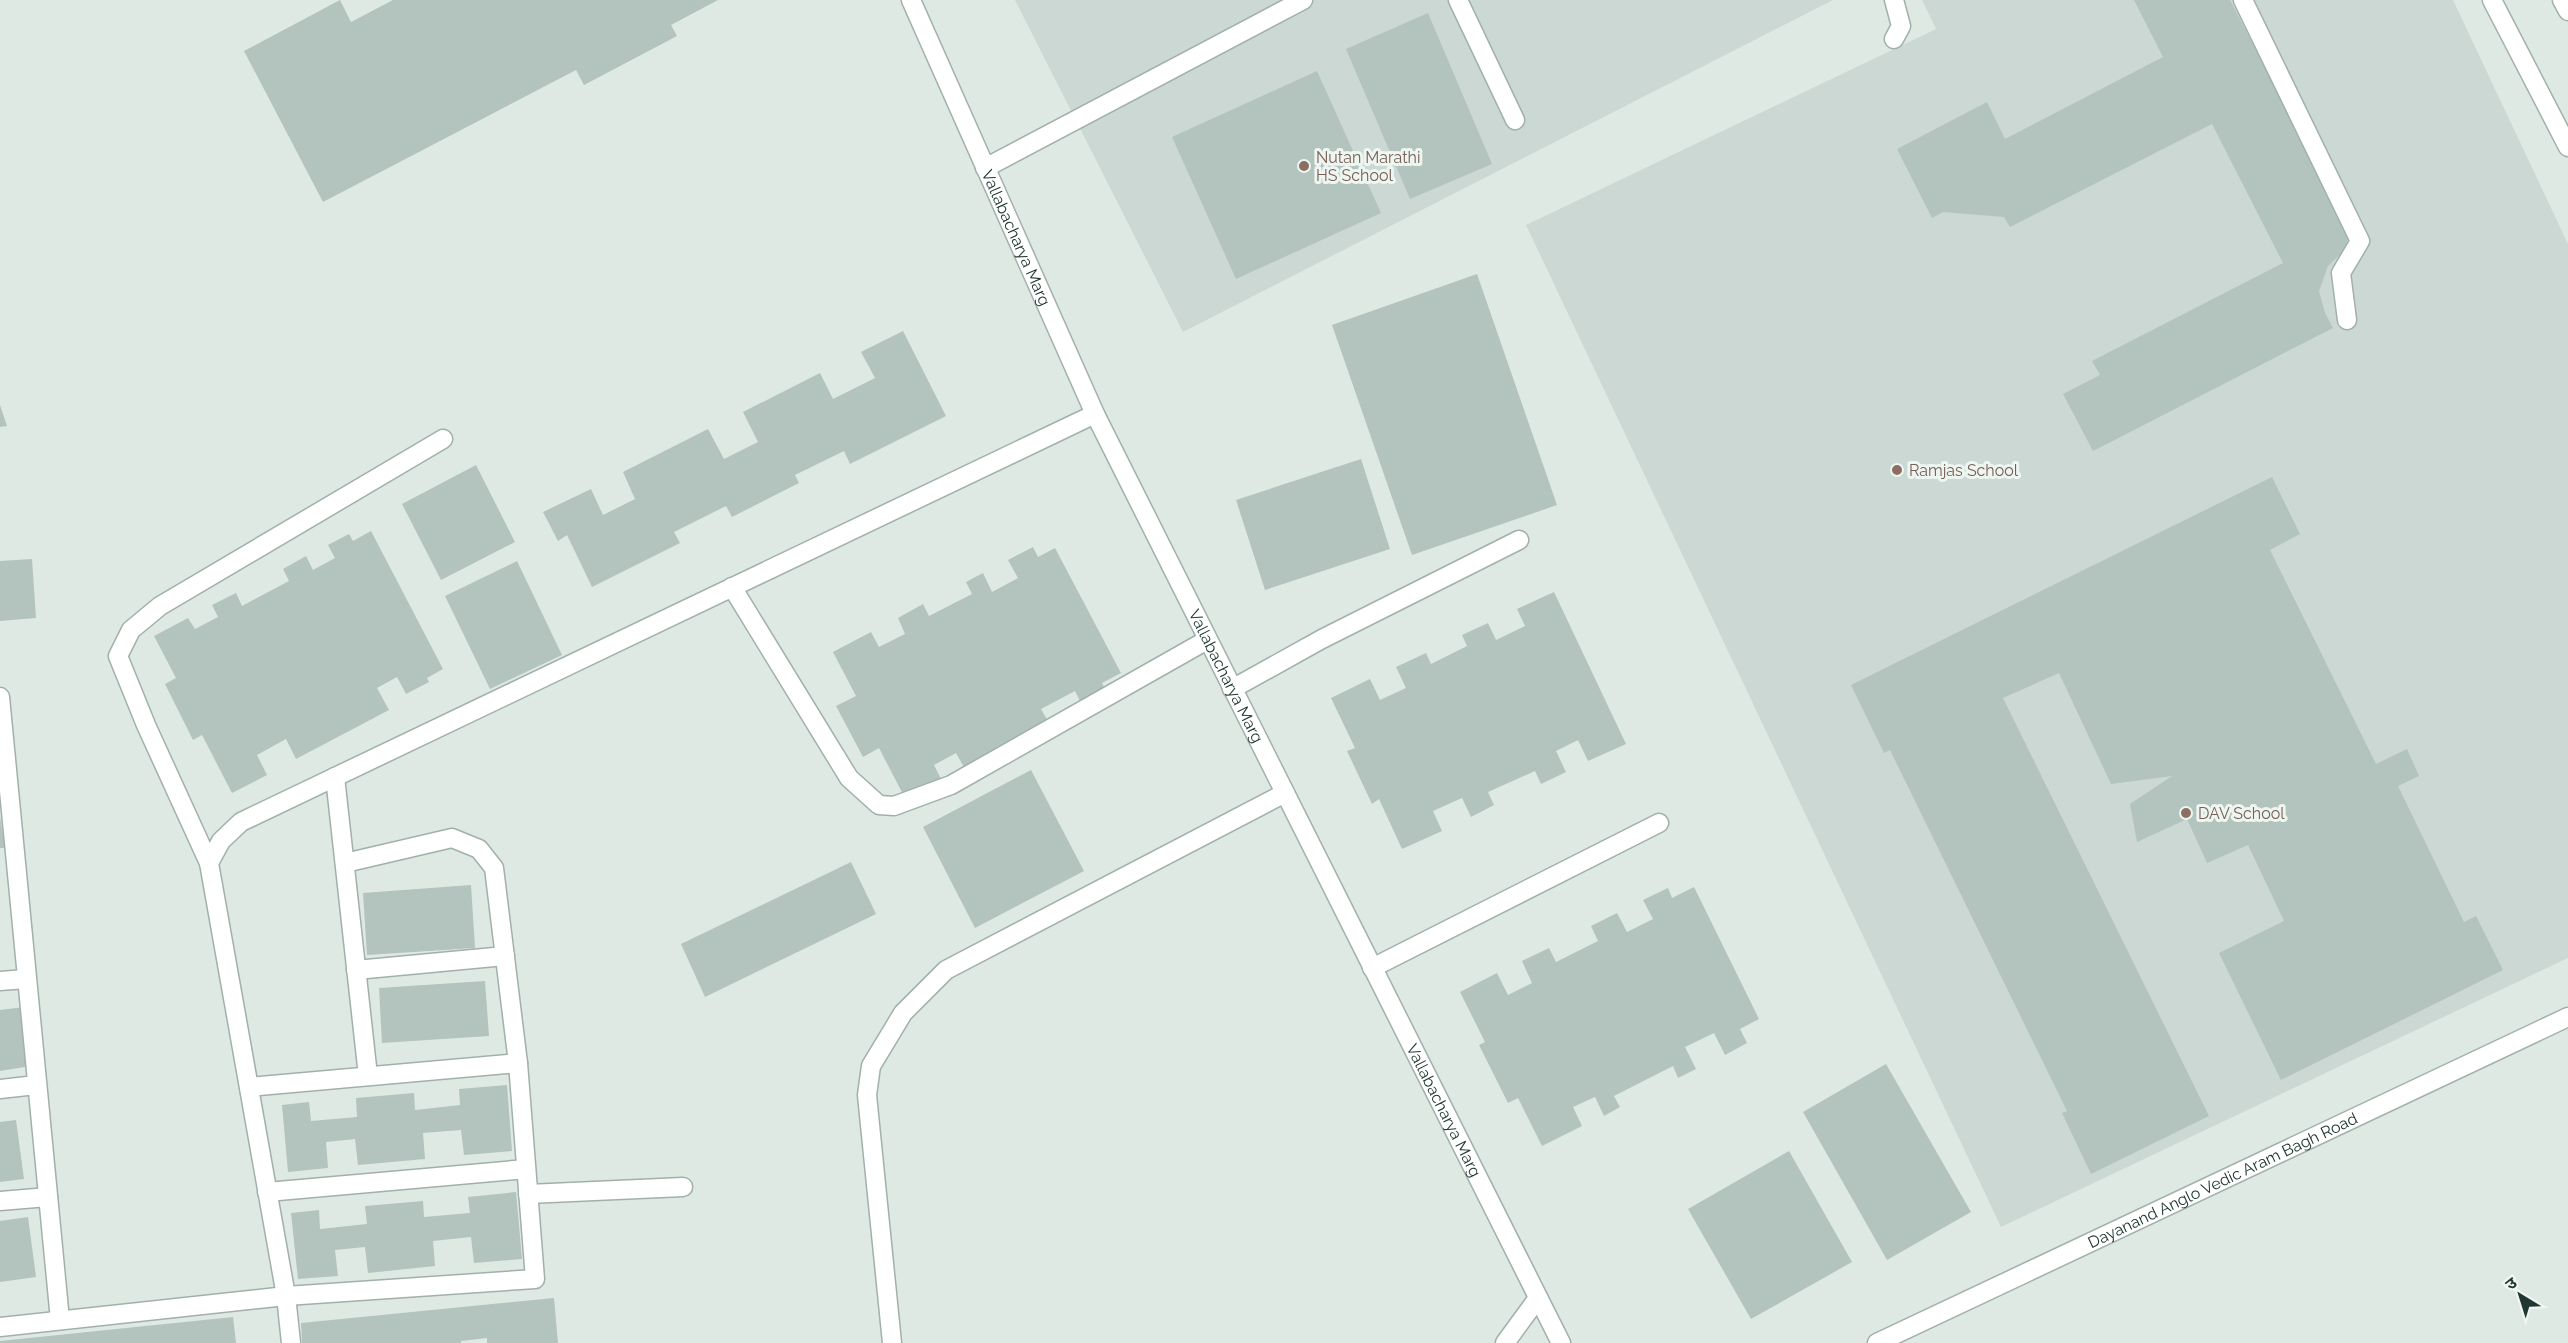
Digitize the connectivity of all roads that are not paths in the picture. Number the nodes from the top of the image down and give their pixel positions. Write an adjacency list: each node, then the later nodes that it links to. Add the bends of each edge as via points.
1 (911, 0): 12 (street, Vallabacharya Marg)
2 (1303, 0): 12 (street)
3 (1458, 0): 10 (street)
4 (1894, 0): 9 (street, via 1901,26)
5 (2243, 0): 13 (street, via 2360,241 2341,273)
6 (2492, 0): 11 (street)
7 (2562, 0): 8 (street)
8 (2568, 11)
9 (1894, 39)
10 (1515, 120)
11 (2568, 147)
12 (985, 168): 14 (street, Vallabacharya Marg)
13 (2347, 320)
14 (1095, 414): 17 (street); 18 (street, Vallabacharya Marg)
15 (444, 439): 25 (street, via 160,606 131,630 118,656)
16 (1519, 540): 19 (street)
17 (732, 587): 18 (street, via 849,778 879,805 894,806 951,785); 22 (street)
18 (1207, 640): 19 (street, Vallabacharya Marg)
19 (1232, 689): 23 (street, Vallabacharya Marg)
20 (0, 697): 21 (street)
21 (3, 754): 27 (street)
22 (335, 777): 25 (street, via 241,822 221,841); 26 (street)
23 (1285, 793): 29 (street, Vallabacharya Marg); 50 (street, via 946,970 903,1013 871,1066 867,1095)
24 (1659, 823): 29 (street)
25 (209, 863): 37 (street)
26 (345, 863): 28 (street, via 452,838 478,849 494,868); 30 (street)
27 (8, 868): 31 (street)
28 (505, 956): 30 (street); 34 (street)
29 (1372, 968): 46 (street, Vallabacharya Marg)
30 (356, 970): 35 (street)
31 (26, 979): 32 (street); 36 (street)
32 (0, 981)
33 (2568, 1017): 53 (street, Dayanand Anglo Vedic Aram Bagh Road)
34 (518, 1063): 35 (street); 39 (street)
35 (368, 1076): 37 (street)
36 (36, 1085): 38 (street); 43 (street)
37 (249, 1087): 41 (street)
38 (0, 1089)
39 (526, 1169): 41 (street); 42 (street)
40 (683, 1187): 42 (street)
41 (267, 1192): 45 (street)
42 (528, 1194): 45 (street, via 535,1279)
43 (48, 1197): 44 (street); 47 (street)
44 (0, 1201)
45 (286, 1296): 47 (street); 49 (street)
46 (1538, 1298): 51 (street); 52 (street, Vallabacharya Marg)
47 (60, 1320): 48 (street)
48 (0, 1327)
49 (291, 1343)
50 (892, 1343)
51 (1505, 1343)
52 (1561, 1343)
53 (1877, 1343)

